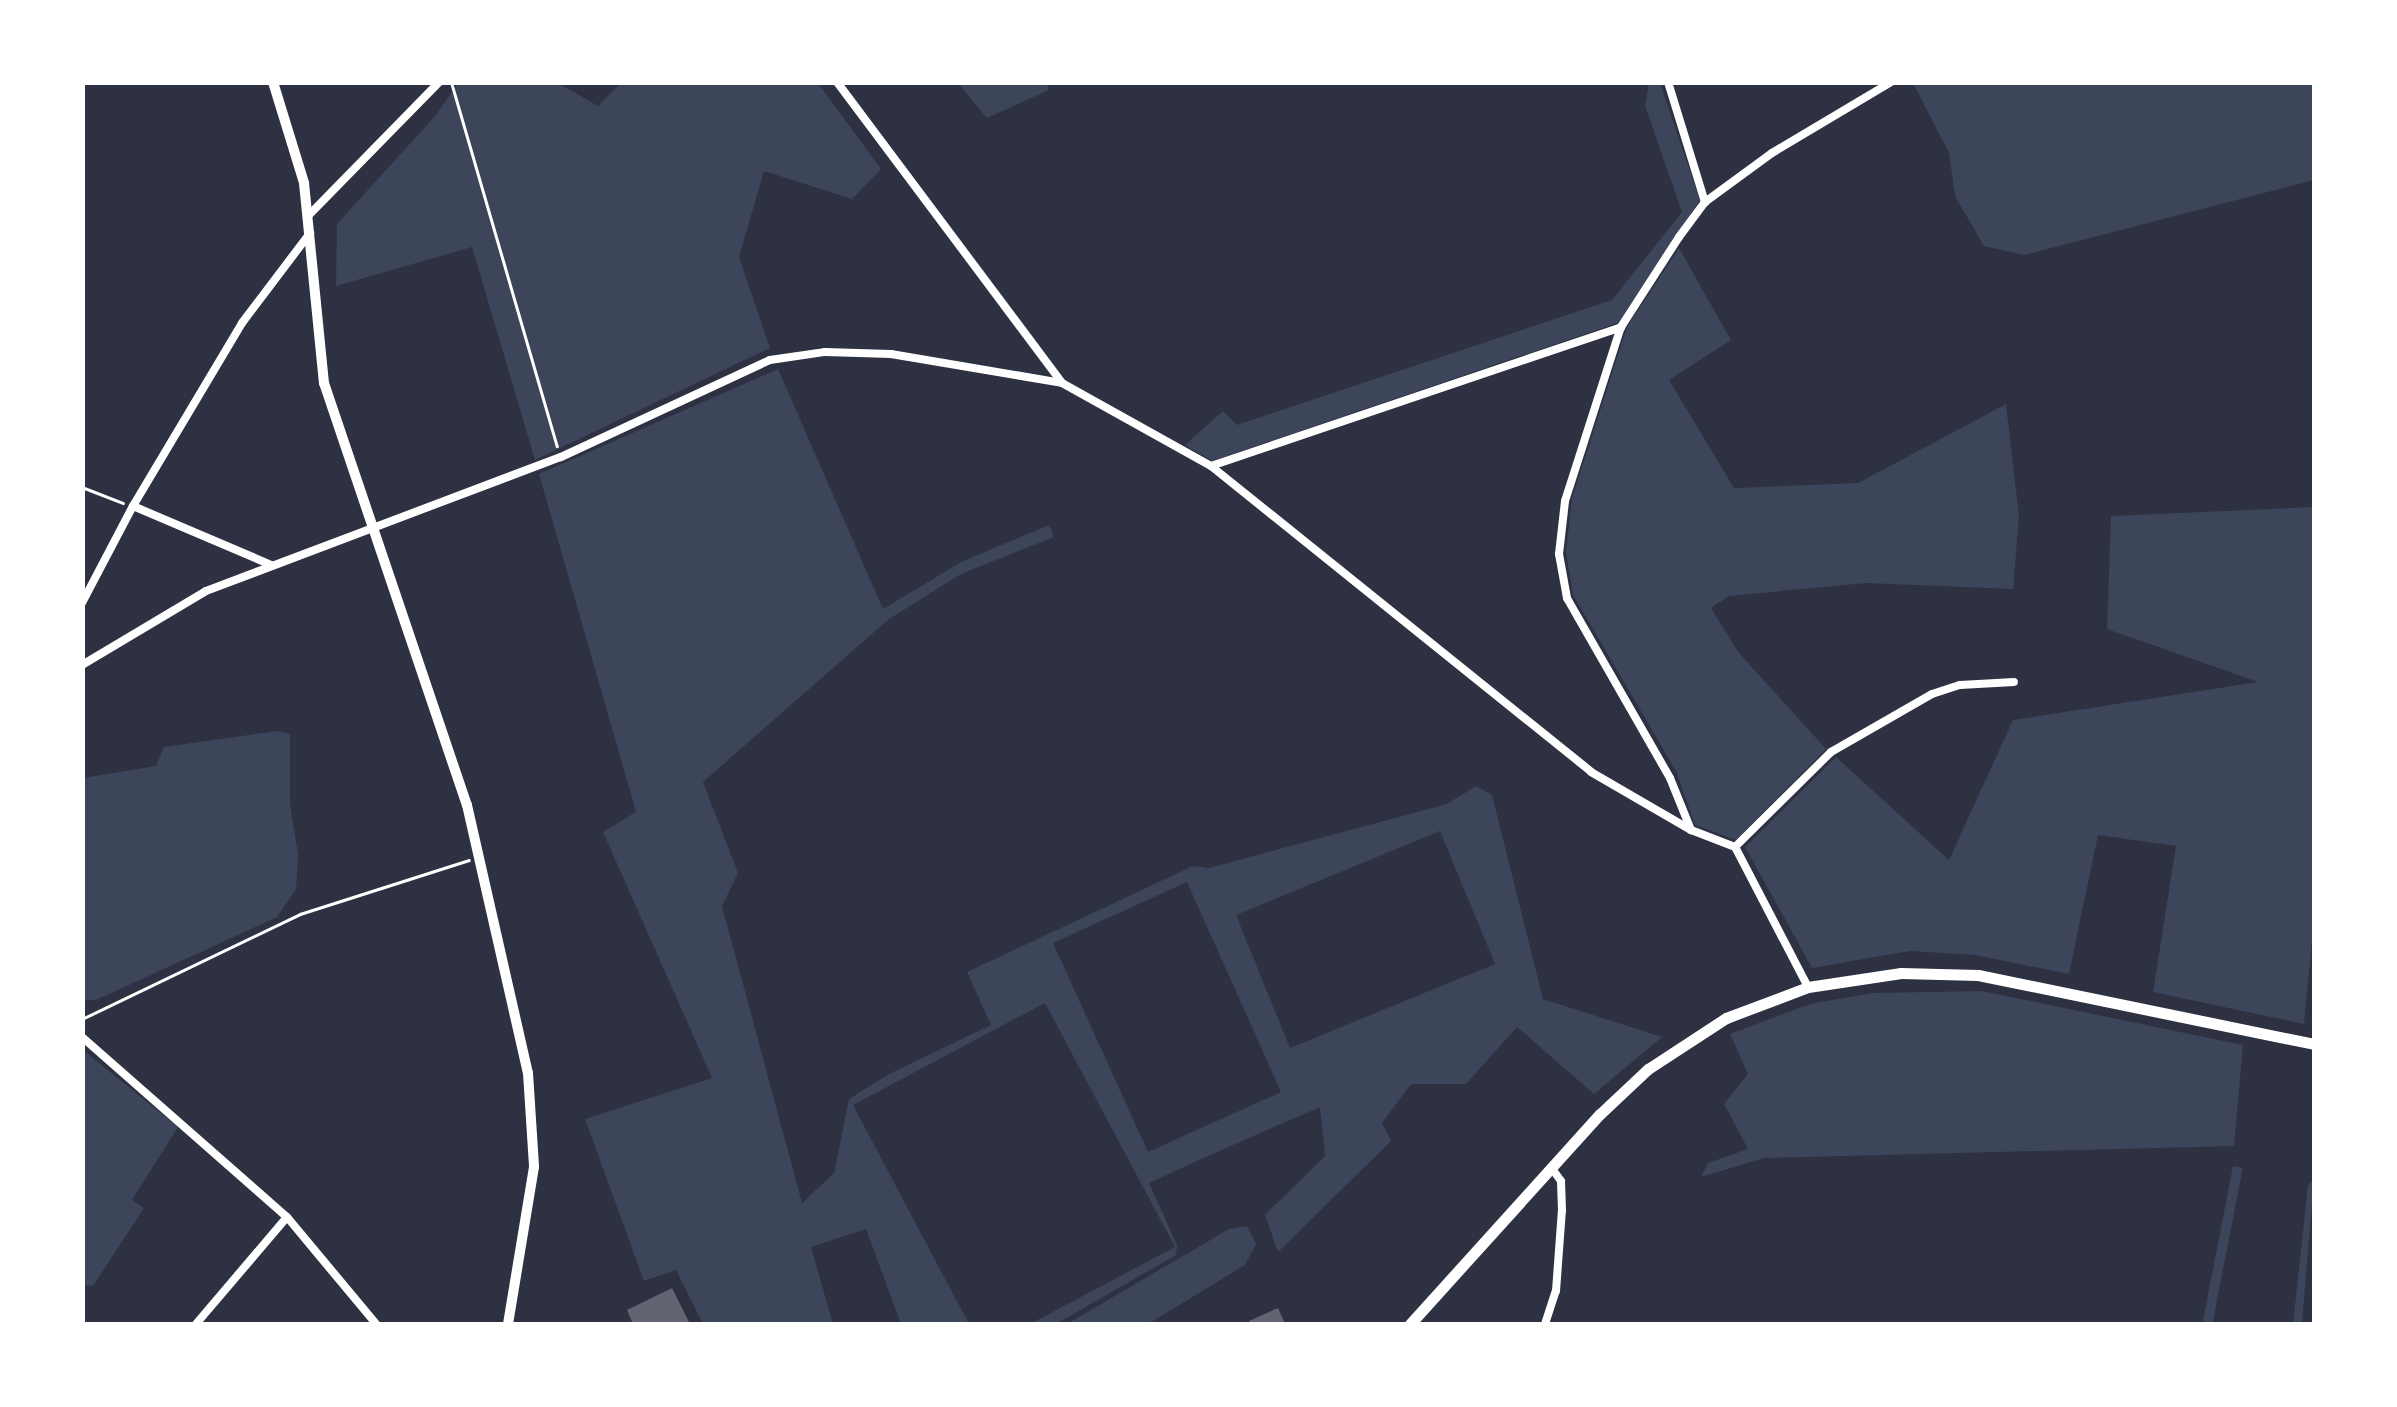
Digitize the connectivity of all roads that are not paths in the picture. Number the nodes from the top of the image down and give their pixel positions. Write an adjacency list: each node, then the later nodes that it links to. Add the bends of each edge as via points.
1 (273, 82): 7 (street)
2 (439, 82): 7 (street)
3 (837, 82): 10 (street)
4 (1668, 82): 6 (street)
5 (1892, 82): 6 (street)
6 (1705, 202): 9 (street)
7 (308, 216): 8 (street)
8 (310, 233): 12 (street, via 242,324); 13 (street, via 324,383)
9 (1622, 327): 11 (street); 18 (street, via 1564,501 1559,554 1567,598 1670,778)
10 (1062, 383): 11 (street); 13 (street, via 891,354 825,352 770,360 561,457)
11 (1210, 466): 18 (street, via 1591,772)
12 (133, 506): 14 (street); 15 (street)
13 (372, 526): 14 (street); 27 (street, via 447,736 528,1073 532,1196)
14 (271, 565): 16 (street, via 206,591)
15 (82, 603)
16 (82, 665)
17 (2014, 682): 19 (street, via 1932,694 1831,752)
18 (1691, 830): 19 (street)
19 (1735, 847): 20 (street)
20 (1808, 987): 22 (main road, via 1901,972 1978,975); 23 (main road, via 1692,1036 1620,1094)
21 (82, 1036): 24 (street)
22 (2314, 1044)
23 (1551, 1167): 28 (main road); 29 (street, via 1560,1181 1562,1210 1556,1291)
24 (287, 1217): 25 (street); 26 (street)
25 (196, 1324)
26 (376, 1324)
27 (508, 1324)
28 (1410, 1324)
29 (1545, 1324)

